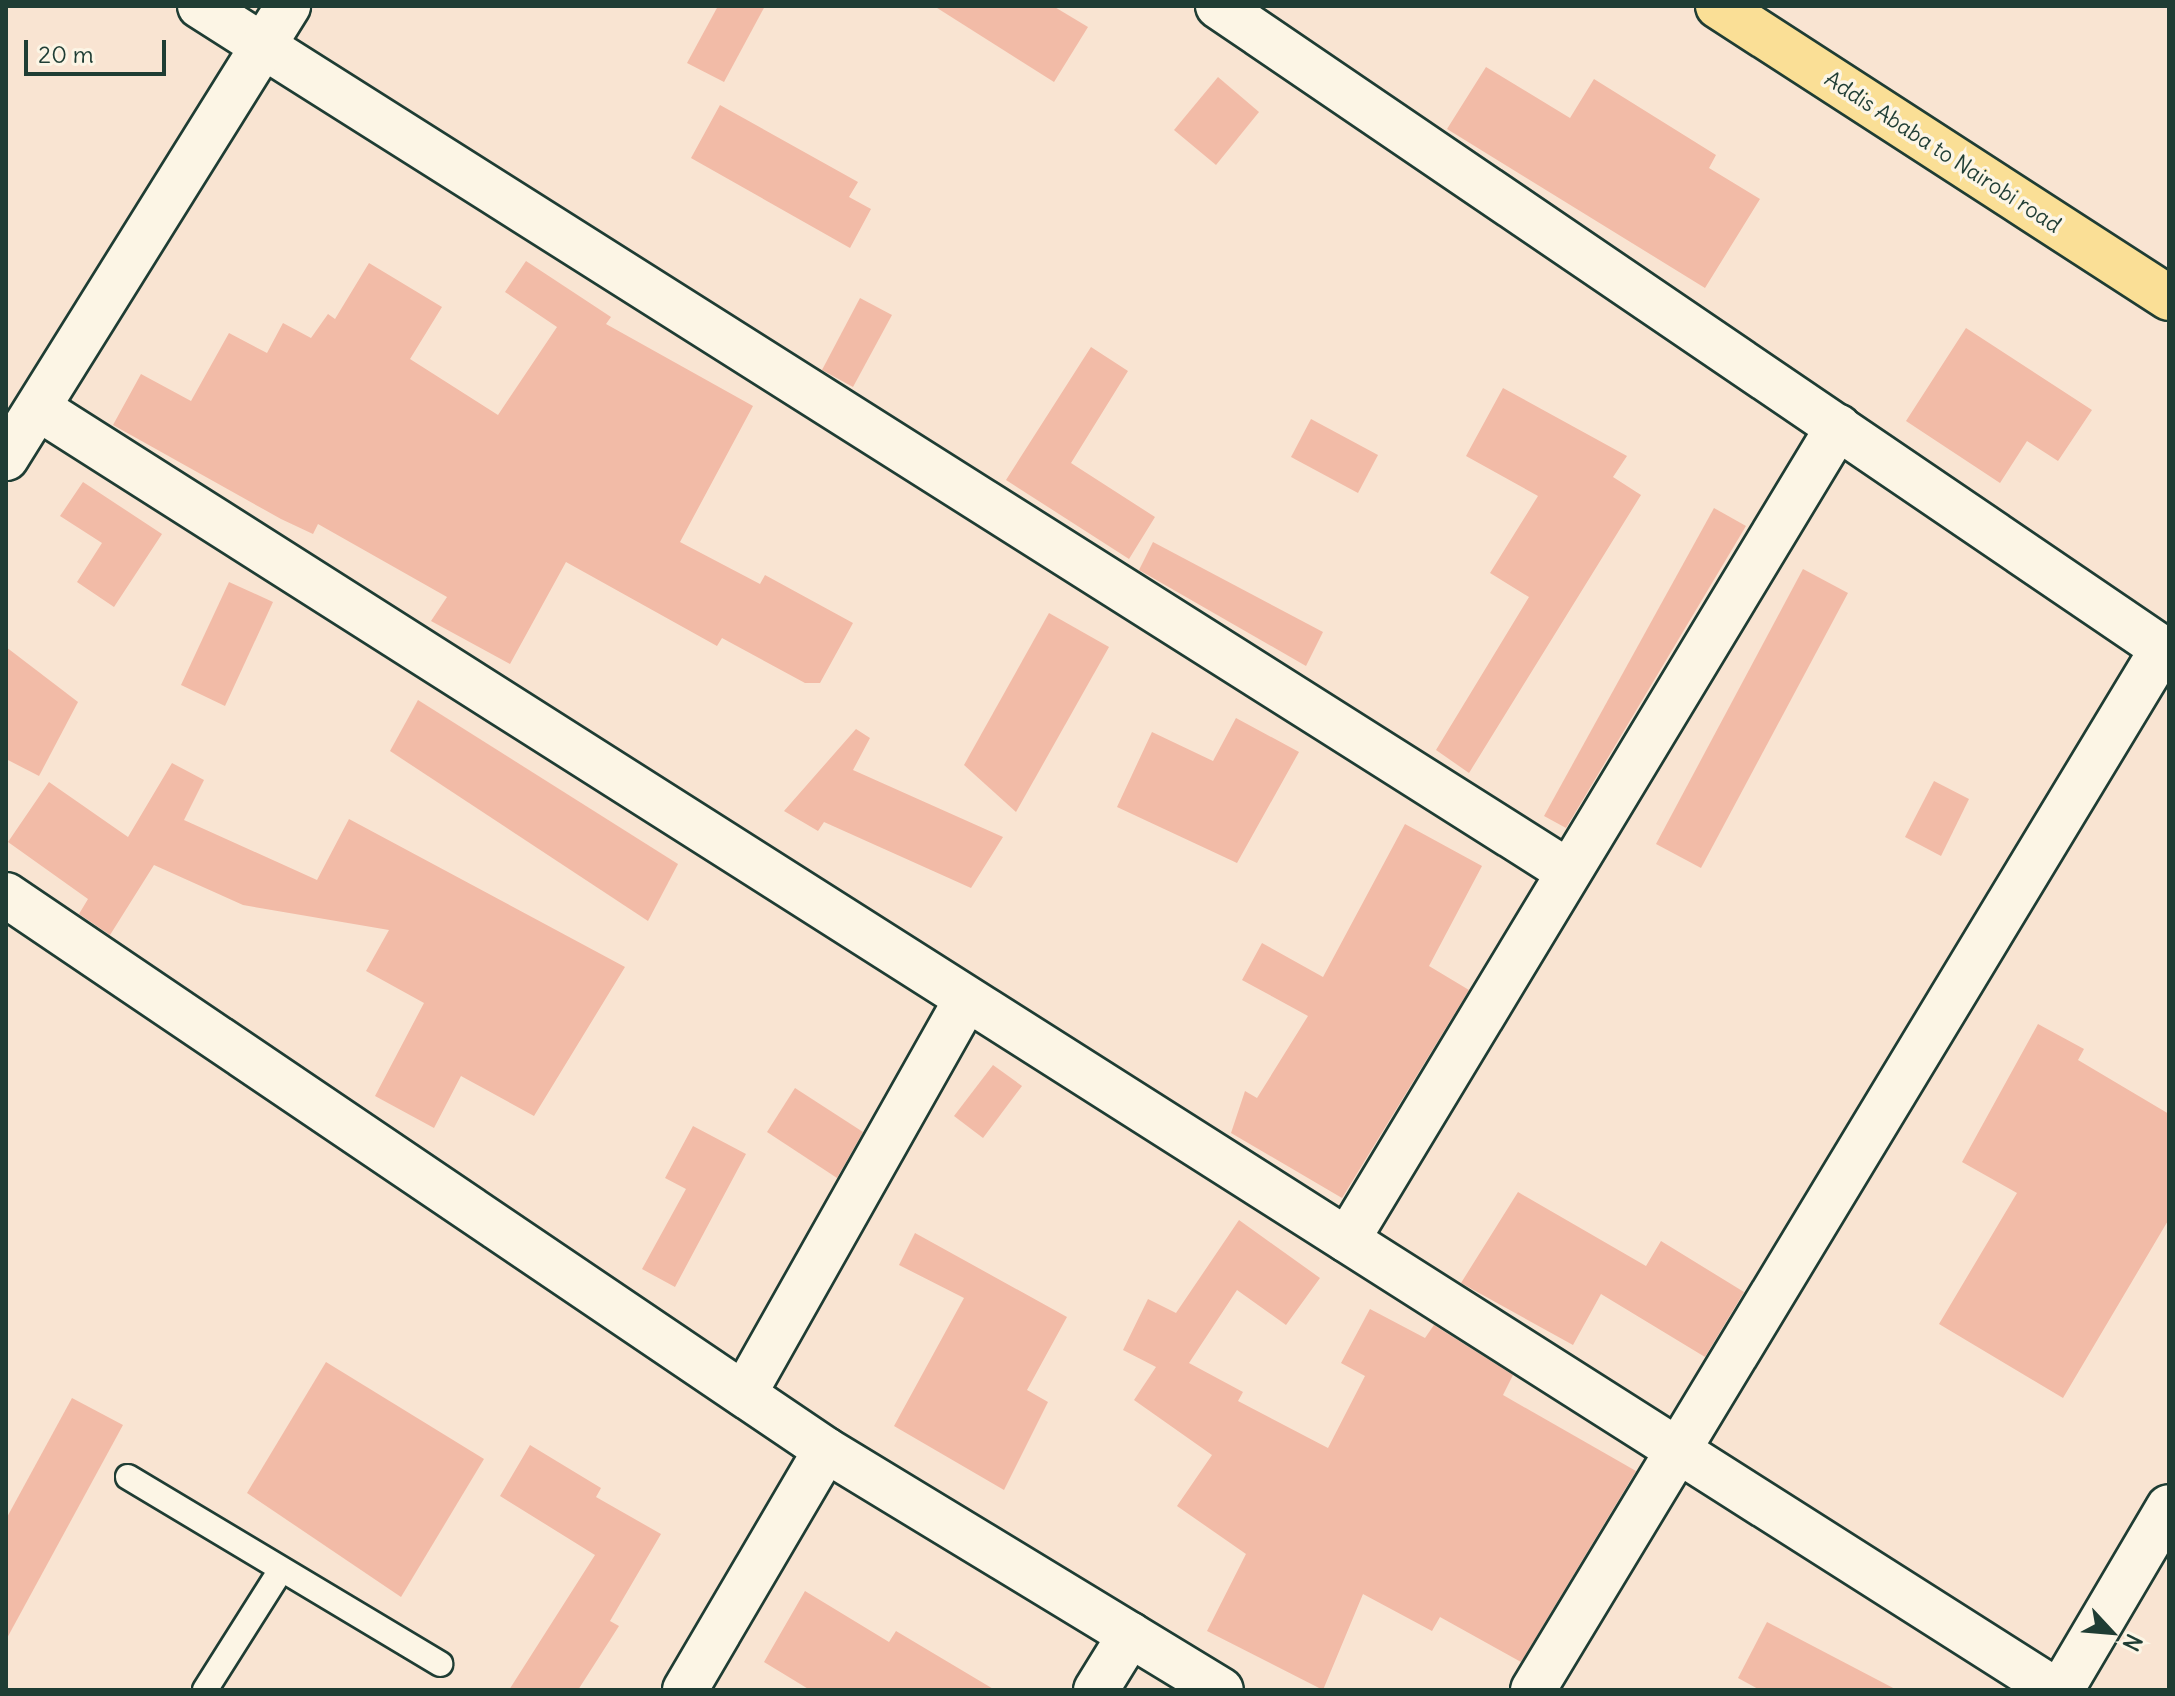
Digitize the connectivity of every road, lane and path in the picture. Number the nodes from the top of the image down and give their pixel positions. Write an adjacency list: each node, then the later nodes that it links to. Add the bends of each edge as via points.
1 (200, 6): 5 (street)
2 (288, 6): 5 (street)
3 (1218, 6): 8 (street)
4 (1718, 6): 6 (highway, Addis Ababa to Nairobi road)
5 (264, 46): 7 (street); 11 (street)
6 (2169, 298)
7 (38, 408): 9 (street); 13 (street)
8 (1838, 427): 10 (street); 11 (street)
9 (6, 458)
10 (2166, 650): 17 (street)
11 (1567, 871): 14 (street)
12 (6, 895): 15 (street)
13 (966, 1000): 14 (street); 15 (street)
14 (1347, 1240): 17 (street)
15 (744, 1394): 16 (street)
16 (826, 1450): 22 (street); 25 (street)
17 (1683, 1451): 28 (street); 29 (street)
18 (128, 1477): 21 (lane)
19 (2169, 1507): 20 (street)
20 (2156, 1562): 30 (street)
21 (281, 1570): 23 (lane); 24 (lane)
22 (1130, 1635): 26 (street); 27 (street)
23 (440, 1664)
24 (205, 1690)
25 (685, 1690)
26 (1096, 1690)
27 (1221, 1690)
28 (1533, 1690)
29 (2055, 1690)
30 (2061, 1690)

